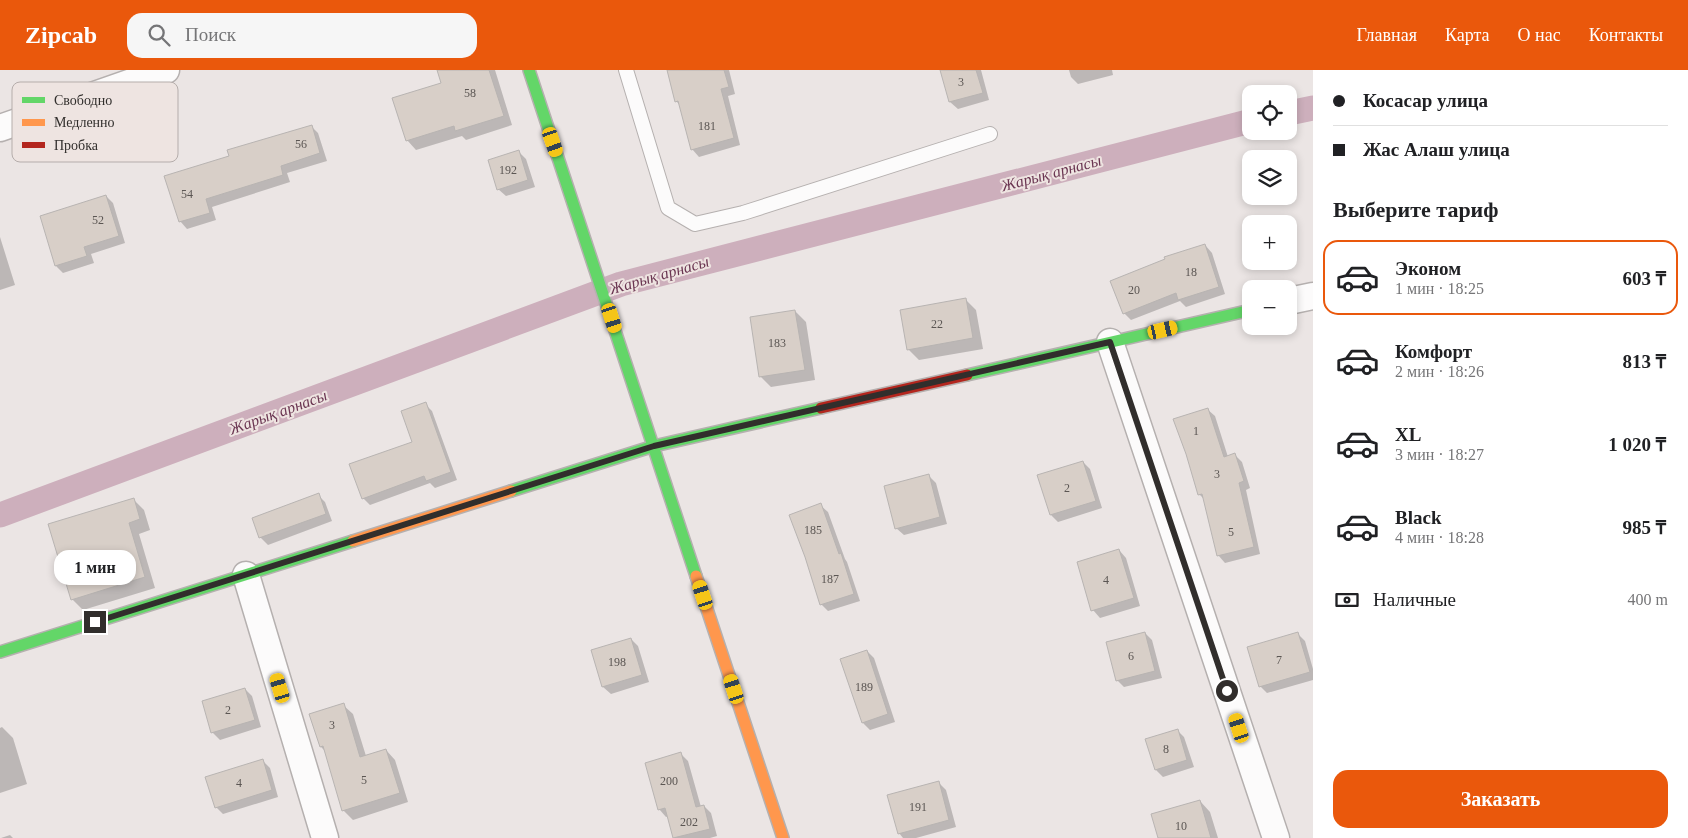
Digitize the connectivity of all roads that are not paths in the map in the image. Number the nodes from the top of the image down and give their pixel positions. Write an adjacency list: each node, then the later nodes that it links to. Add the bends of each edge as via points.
1 (166, 70): 4 (street)
2 (529, 70): 12 (street)
3 (626, 70): 7 (lane, via 668,208 695,224 743,213)
4 (132, 82)
5 (12, 124): 6 (street)
6 (0, 128)
7 (990, 134)
8 (1313, 296): 9 (street)
9 (1297, 299)
10 (1242, 312): 11 (street)
11 (1110, 342): 12 (street); 17 (street)
12 (654, 446): 13 (street); 16 (street)
13 (246, 575): 14 (street); 15 (street)
14 (0, 652)
15 (324, 838)
16 (783, 838)
17 (1276, 838)

